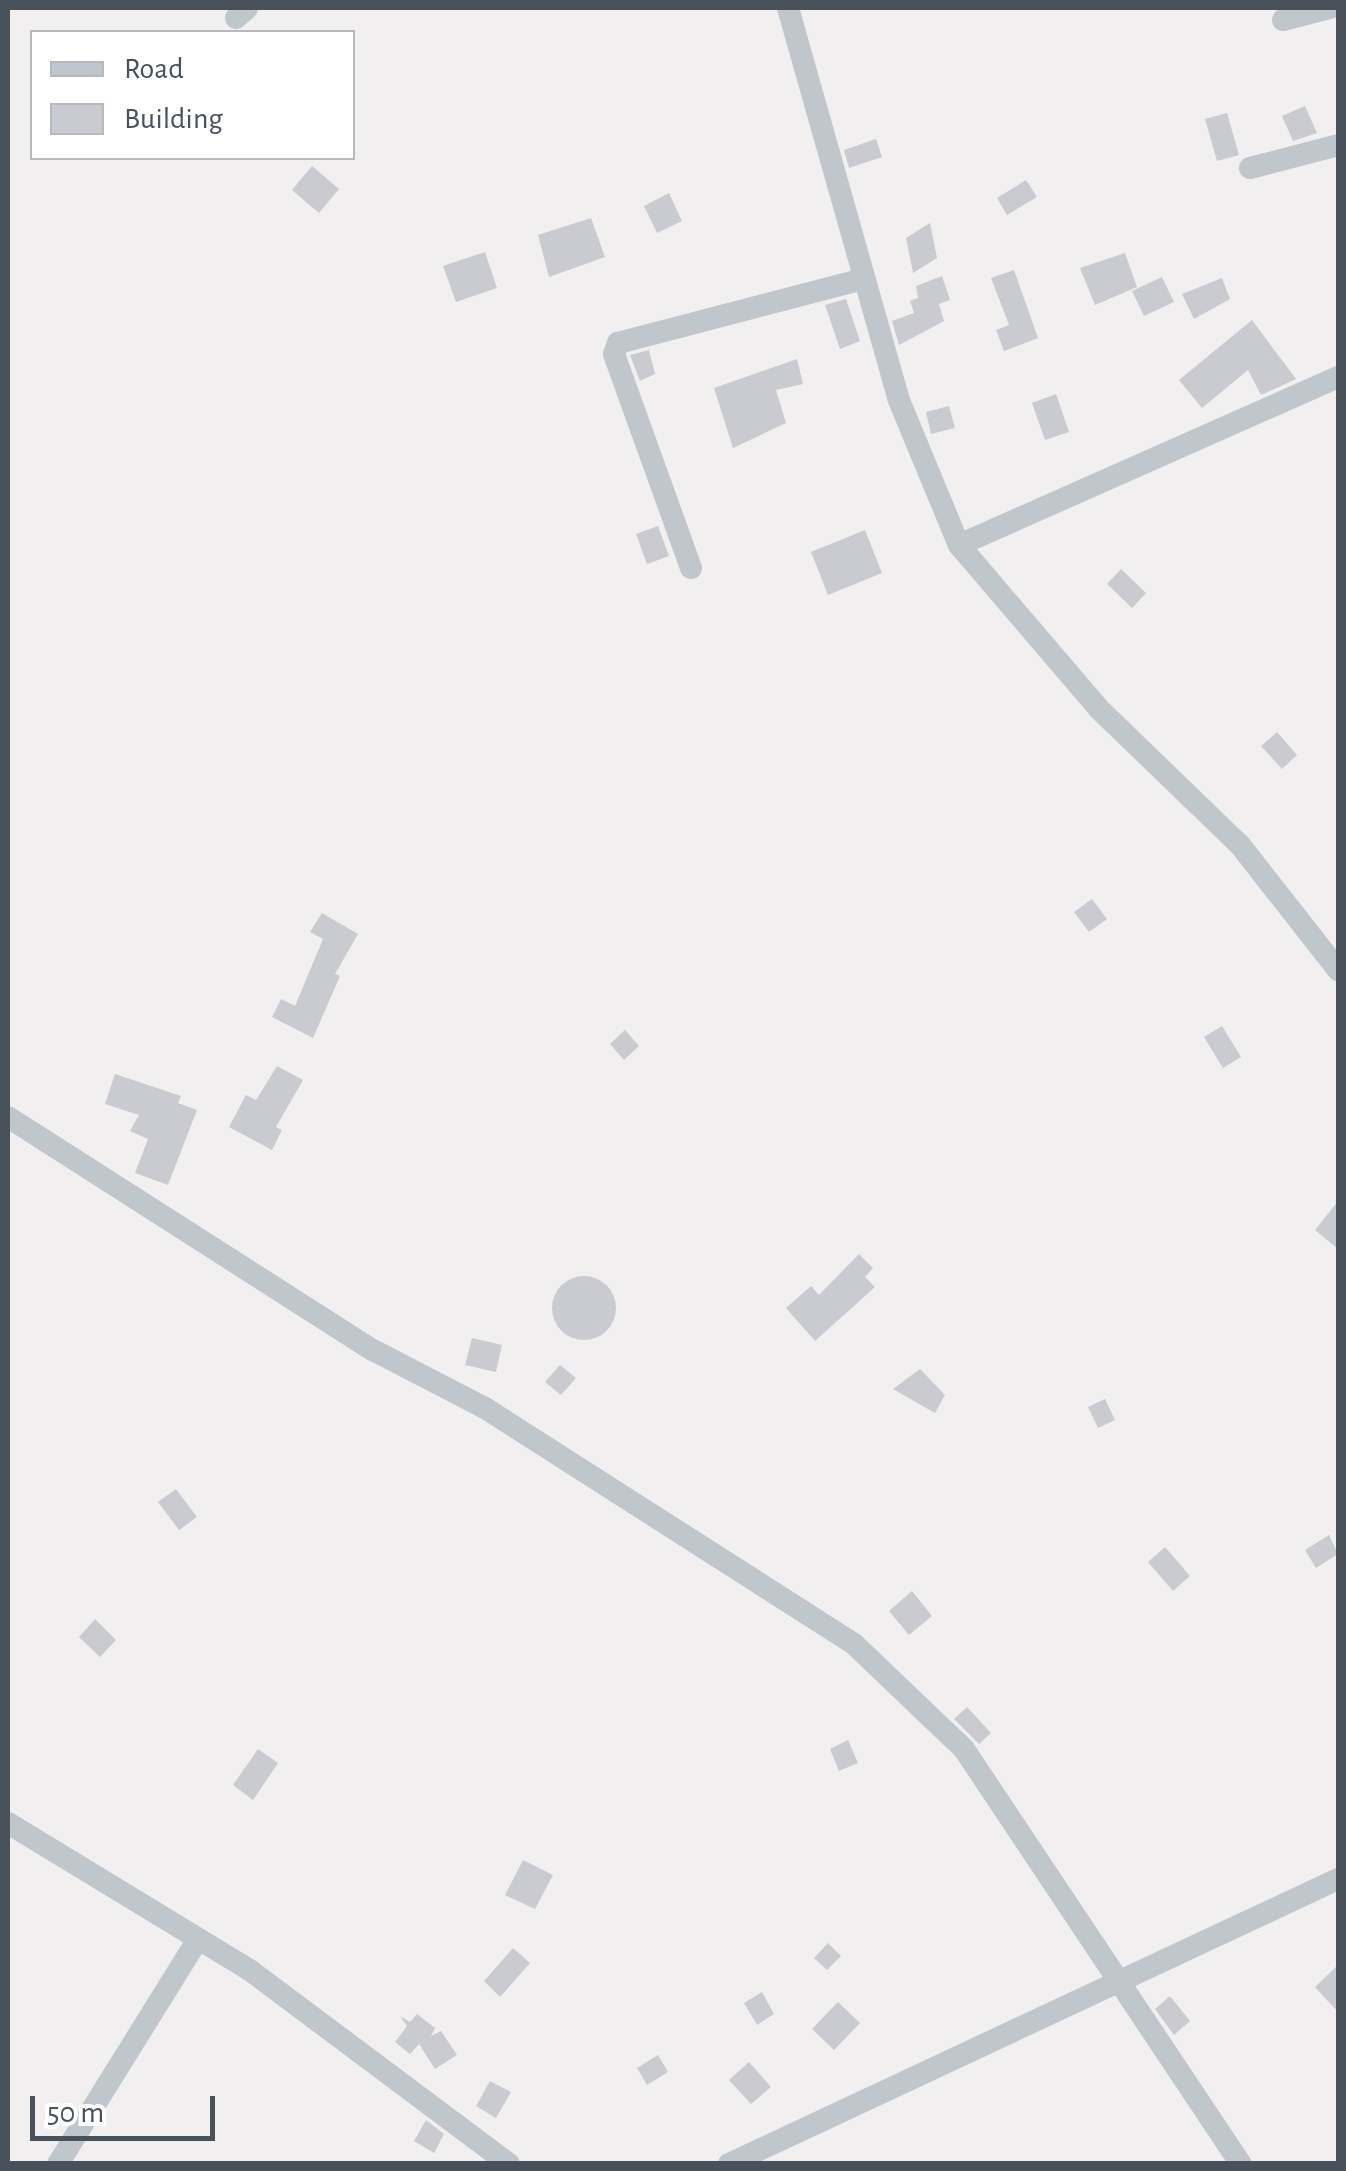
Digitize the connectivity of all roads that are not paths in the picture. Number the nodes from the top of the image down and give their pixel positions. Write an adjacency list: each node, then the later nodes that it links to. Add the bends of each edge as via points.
1 (788, 8): 6 (street)
2 (1330, 8): 3 (street)
3 (1283, 20)
4 (1338, 145): 5 (street)
5 (1250, 168)
6 (864, 280): 8 (street, via 903,412); 9 (street, via 618,343 614,354)
7 (1338, 376): 8 (street, via 1023,522)
8 (959, 545): 10 (street, via 1098,708 1240,845)
9 (691, 568)
10 (1338, 970)
11 (8, 1117): 15 (street, via 374,1350 485,1408 854,1644 964,1749)
12 (8, 1823): 14 (street)
13 (1338, 1879): 15 (street)
14 (198, 1939): 16 (street); 17 (street)
15 (1122, 1980): 18 (street); 19 (street)
16 (58, 2164)
17 (509, 2164)
18 (730, 2164)
19 (1241, 2164)

